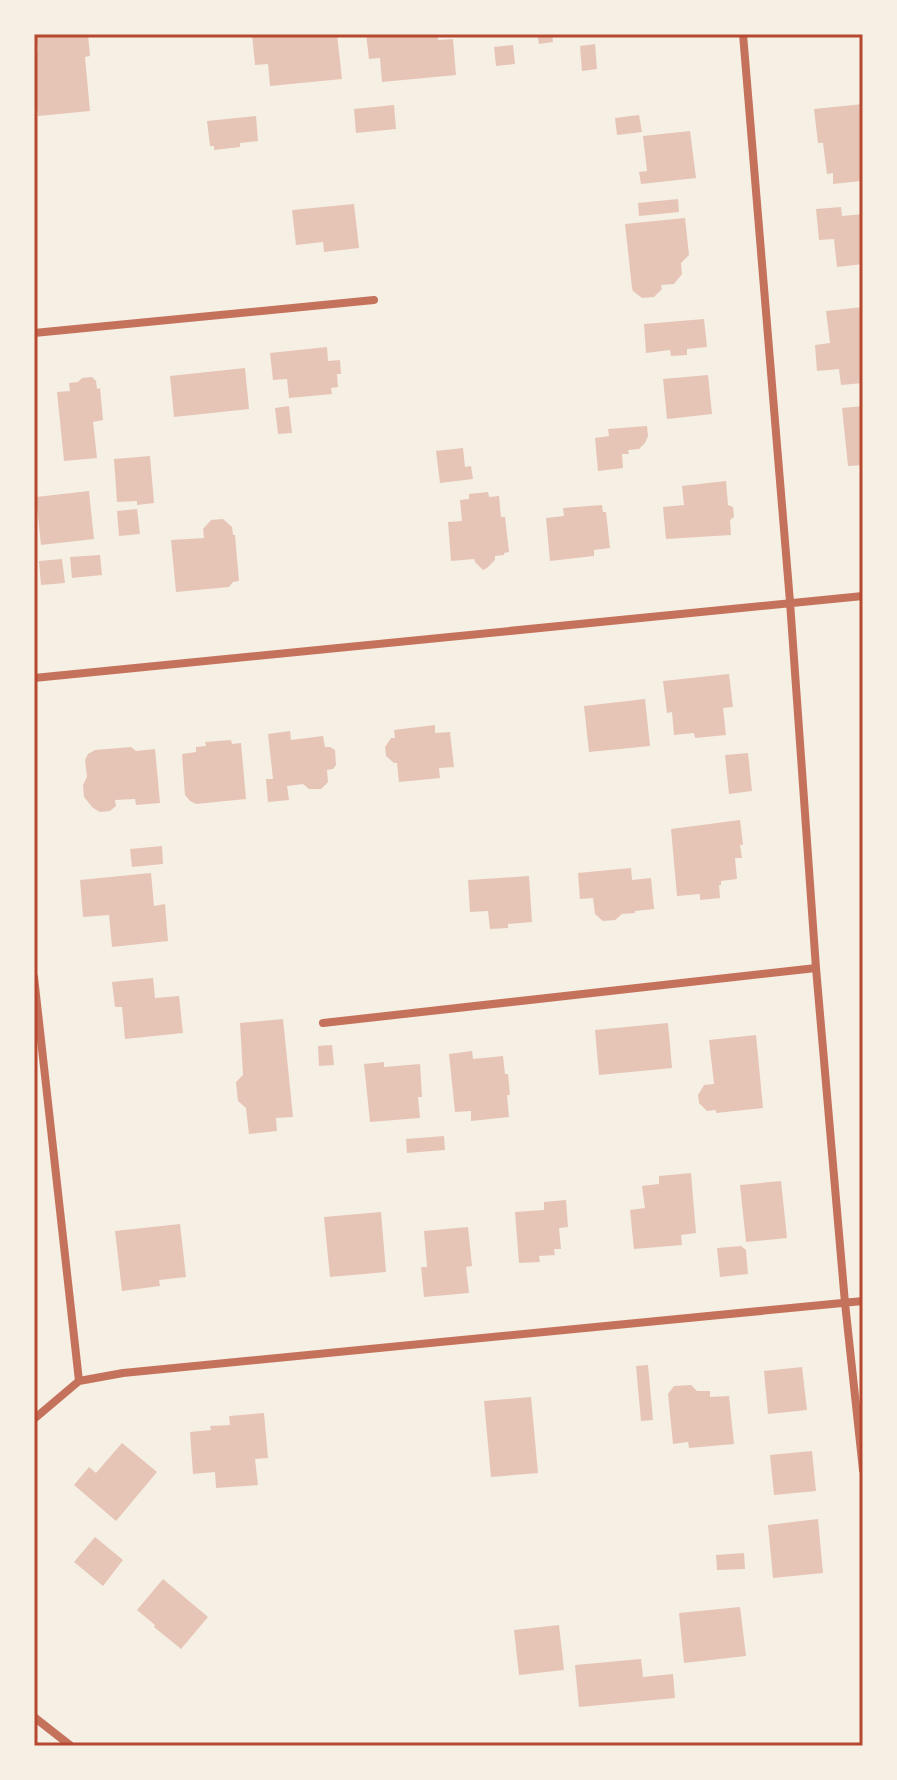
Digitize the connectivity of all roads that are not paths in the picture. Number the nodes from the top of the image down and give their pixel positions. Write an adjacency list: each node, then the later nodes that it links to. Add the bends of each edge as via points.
1 (743, 34): 5 (street)
2 (374, 300): 3 (street)
3 (34, 333)
4 (863, 596): 5 (street)
5 (790, 602): 6 (street); 7 (street)
6 (34, 678)
7 (816, 968): 9 (street); 11 (street)
8 (34, 977): 12 (street)
9 (323, 1023)
10 (863, 1301): 11 (street)
11 (845, 1303): 12 (street); 14 (street)
12 (79, 1381): 13 (street)
13 (34, 1419)
14 (863, 1470)
15 (34, 1717): 16 (street)
16 (71, 1746)

